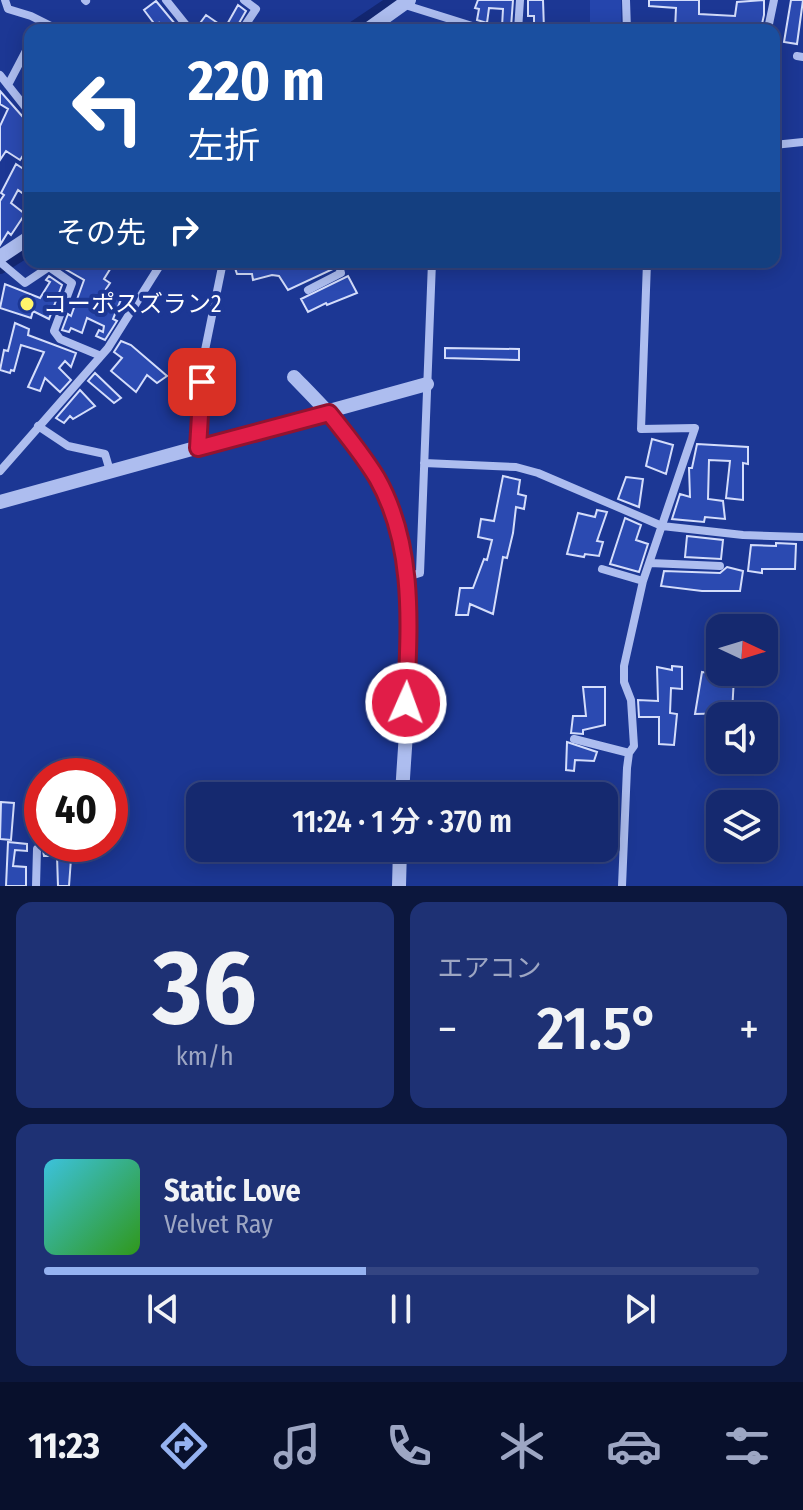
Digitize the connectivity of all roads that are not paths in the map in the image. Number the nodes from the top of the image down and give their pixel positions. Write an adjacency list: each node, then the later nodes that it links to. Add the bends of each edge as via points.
1 (166, 0): 12 (street)
2 (244, 0): 13 (street, via 256,9)
3 (520, 0): 16 (street)
4 (626, 0): 17 (street)
5 (774, 0): 18 (street)
6 (403, 2): 14 (street); 15 (street)
7 (7, 5): 8 (street); 9 (street)
8 (0, 17)
9 (42, 20): 10 (street); 11 (street)
10 (40, 24)
11 (49, 24)
12 (185, 24)
13 (246, 24)
14 (375, 24)
15 (467, 24)
16 (518, 24)
17 (627, 24)
18 (769, 24)
19 (24, 54): 21 (street)
20 (0, 75): 21 (street)
21 (8, 85): 22 (street)
22 (24, 105)
23 (803, 142): 24 (street)
24 (780, 144)
25 (24, 243): 26 (street)
26 (2, 263): 27 (street, via 25,283)
27 (48, 268)
28 (50, 268): 35 (street, via 72,283 54,331 60,339)
29 (158, 268): 35 (street)
30 (222, 268): 40 (street, via 204,355)
31 (340, 268): 34 (street, via 341,273)
32 (432, 268): 37 (street)
33 (647, 268): 45 (street, via 641,429 695,428)
34 (308, 290)
35 (101, 356): 39 (street)
36 (294, 377): 38 (street)
37 (427, 384): 38 (street); 41 (street)
38 (329, 413): 40 (street); 50 (street, via 378,481 396,525)
39 (38, 426): 42 (street); 43 (street, via 68,446 105,454)
40 (198, 448): 43 (street)
41 (424, 463): 45 (street, via 516,467); 50 (street, via 420,573)
42 (0, 471)
43 (110, 471): 44 (street)
44 (0, 502)
45 (662, 526): 46 (street); 47 (street)
46 (803, 537)
47 (650, 563): 48 (street); 51 (street)
48 (720, 566)
49 (602, 569): 51 (street)
50 (407, 577): 54 (street)
51 (643, 581): 53 (street, via 624,666 634,746)
52 (574, 739): 53 (street)
53 (629, 753): 59 (street)
54 (403, 782)
55 (37, 862): 57 (street)
56 (400, 862): 58 (street)
57 (36, 886)
58 (399, 886)
59 (622, 886)

